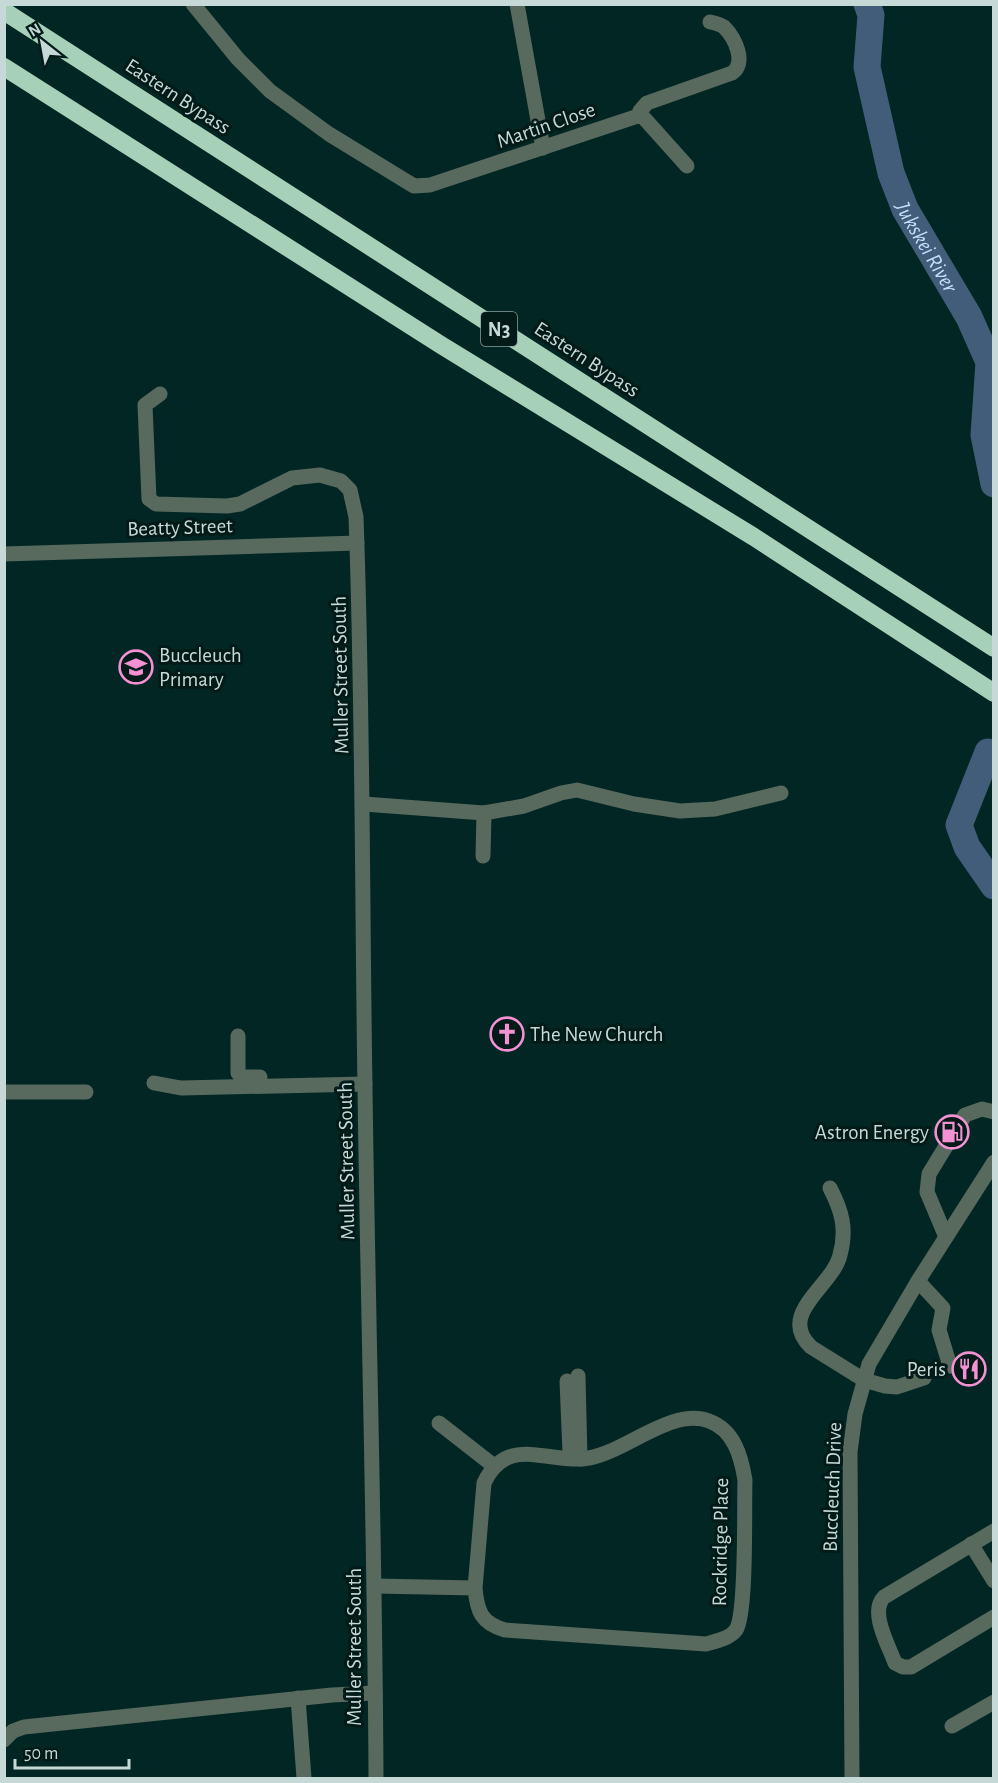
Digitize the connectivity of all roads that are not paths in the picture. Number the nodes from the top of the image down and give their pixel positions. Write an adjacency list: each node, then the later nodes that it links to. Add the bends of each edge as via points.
1 (193, 4): 7 (street, Martin Close, via 270,91 329,134 414,186 430,185)
2 (517, 4): 7 (street)
3 (4, 11): 12 (highway, Eastern Bypass / N3)
4 (710, 22): 6 (street, Martin Close, via 725,28 733,41 740,63 737,70 647,103)
5 (4, 67): 13 (highway, N3, via 451,351 754,537)
6 (638, 116): 7 (street, Martin Close); 8 (street)
7 (543, 148)
8 (687, 166)
9 (160, 394): 10 (street, Muller Street South, via 144,405 149,499 153,503 240,504 292,478 320,475 341,481 350,490)
10 (357, 543): 11 (street, Beatty Street); 15 (street, Muller Street South)
11 (4, 554)
12 (993, 648)
13 (993, 693)
14 (781, 793): 16 (street, via 724,808 680,811 577,790)
15 (364, 804): 16 (street); 19 (street, Muller Street South)
16 (484, 813): 17 (street)
17 (483, 856)
18 (238, 1036): 19 (street, via 238,1072 242,1077)
19 (365, 1080): 20 (street, via 181,1088); 38 (street, Muller Street South)
20 (154, 1083)
21 (4, 1092): 22 (street)
22 (86, 1092)
23 (993, 1112): 26 (street, via 982,1109 965,1115 929,1174 927,1192)
24 (993, 1162): 26 (street, Buccleuch Drive)
25 (830, 1188): 31 (street, via 841,1210 840,1258 804,1309 799,1327 811,1347)
26 (946, 1237): 27 (street, Buccleuch Drive)
27 (918, 1281): 28 (street, via 943,1308 939,1330); 31 (street, Buccleuch Drive, via 869,1364)
28 (950, 1366)
29 (572, 1378): 33 (street)
30 (924, 1378): 31 (street, via 897,1388)
31 (864, 1380): 48 (street, Buccleuch Drive, via 850,1452)
32 (439, 1423): 34 (street)
33 (575, 1459): 34 (street, Rockridge Place, via 524,1454); 39 (street, Rockridge Place, via 601,1455 689,1417 715,1423 729,1434 745,1480 743,1577 736,1629 726,1638 706,1644 506,1630 494,1627 484,1618)
34 (494, 1466): 39 (street, Rockridge Place, via 482,1495)
35 (993, 1531): 36 (street)
36 (971, 1544): 37 (street); 40 (street, via 884,1597 878,1615 896,1663 903,1667 910,1667)
37 (993, 1581)
38 (375, 1586): 39 (street); 41 (street, Muller Street South)
39 (475, 1588)
40 (993, 1617)
41 (375, 1693): 42 (street); 47 (street, Muller Street South)
42 (298, 1698): 45 (street, via 24,1727); 46 (street)
43 (993, 1702): 44 (street)
44 (952, 1726)
45 (4, 1740)
46 (304, 1779)
47 (376, 1779)
48 (852, 1779)

